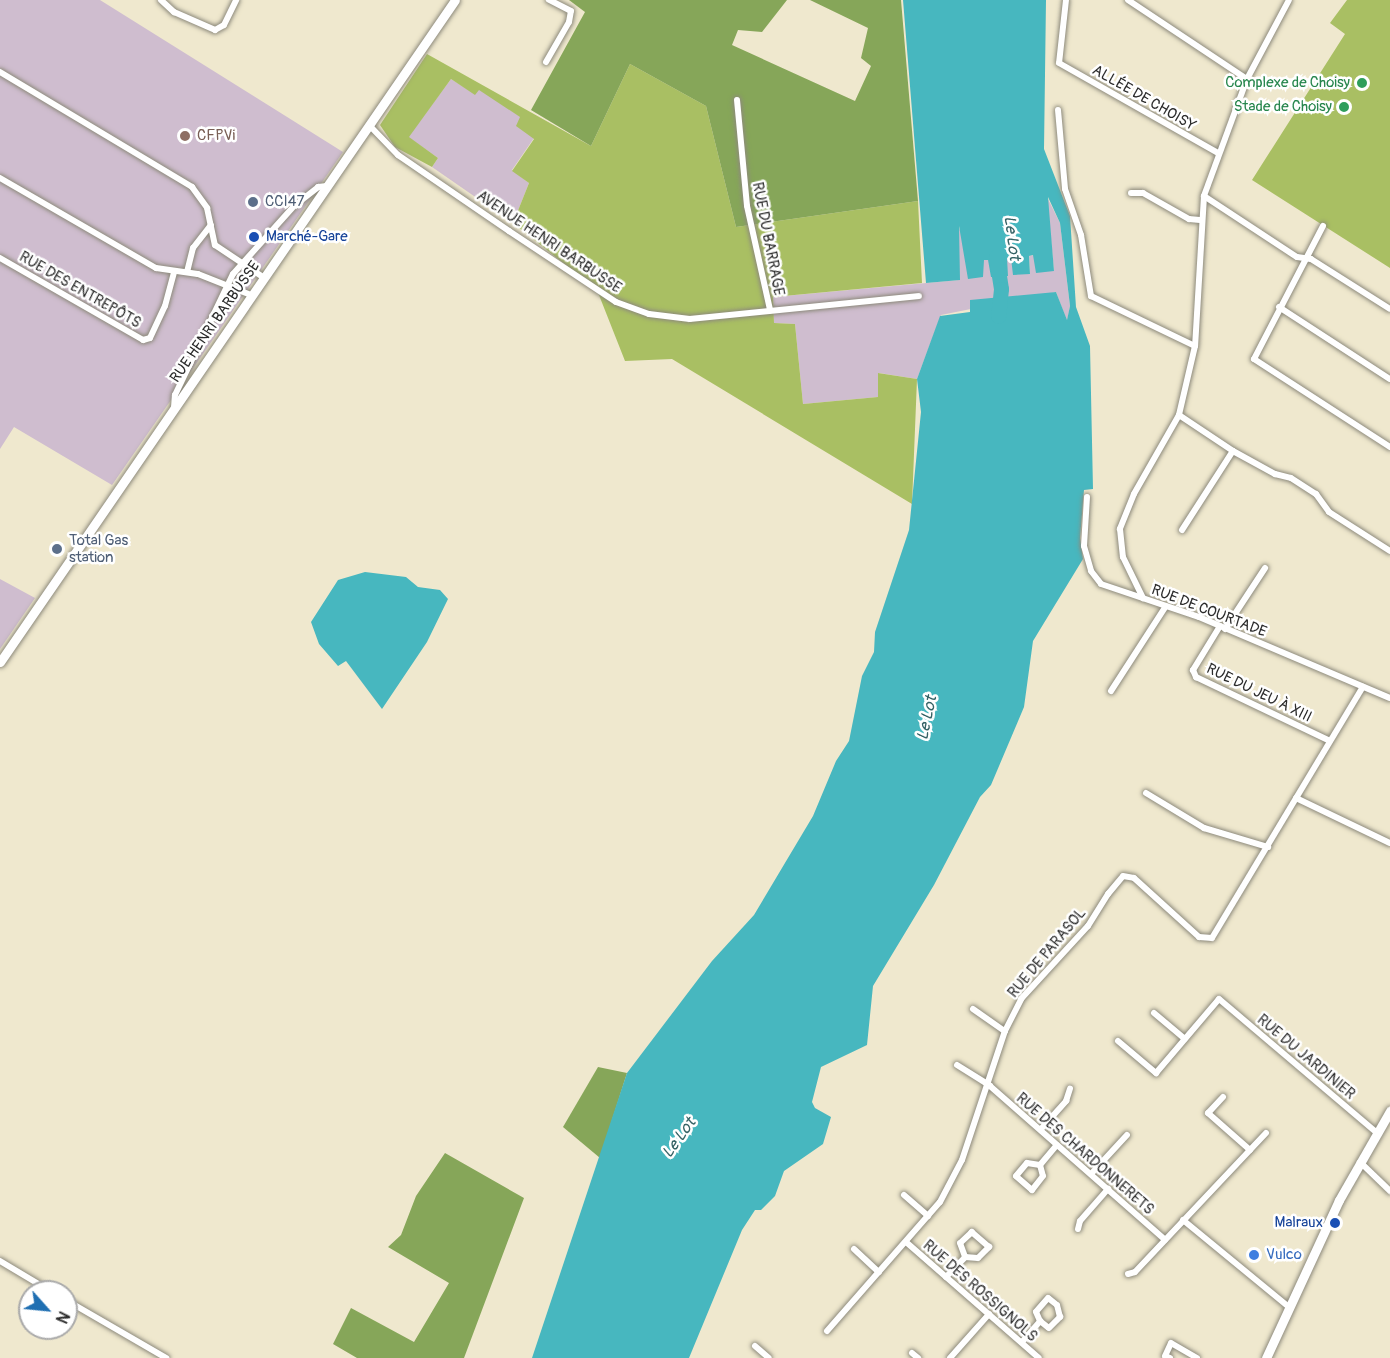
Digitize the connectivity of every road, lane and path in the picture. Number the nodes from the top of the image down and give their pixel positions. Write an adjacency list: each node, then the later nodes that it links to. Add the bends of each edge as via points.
1 (161, 0): 2 (street, via 174,12 215,30 224,25)
2 (236, 0)
3 (549, 0): 8 (street, via 571,11 569,22)
4 (1066, 0): 14 (street, ALLÉE DE CHOISY, via 1059,63)
5 (1128, 0): 10 (street)
6 (1289, 0): 10 (street)
7 (450, 1): 13 (main road, RUE HENRI BARBUSSE)
8 (546, 62)
9 (0, 72): 20 (street, via 192,187 207,208)
10 (1247, 79): 14 (street)
11 (737, 100): 33 (street, RUE DU BARRAGE, via 747,206)
12 (1058, 110): 34 (street, via 1065,189 1081,235 1091,296)
13 (369, 125): 16 (main road, RUE HENRI BARBUSSE); 33 (street, AVENUE HENRI BARBUSSE, via 398,154 616,302 649,314 690,319)
14 (1218, 153): 18 (street)
15 (0, 178): 25 (street, via 156,268)
16 (327, 186): 24 (street, via 318,187 294,206); 27 (main road, RUE HENRI BARBUSSE)
17 (1131, 193): 19 (street, via 1143,193 1189,219)
18 (1204, 196): 19 (street); 23 (street)
19 (1200, 220): 34 (street)
20 (211, 225): 24 (street, via 215,245); 26 (street, via 193,248)
21 (1323, 226): 23 (street)
22 (0, 258): 25 (street, RUE DES ENTREPÔTS, via 143,340 150,338 165,306)
23 (1303, 259): 31 (street, via 1302,269); 32 (street, via 1311,259)
24 (240, 263): 27 (street); 28 (street)
25 (174, 272): 26 (street)
26 (187, 272): 28 (street)
27 (263, 277): 29 (main road, RUE HENRI BARBUSSE)
28 (227, 284): 29 (street); 36 (street, via 174,395)
29 (251, 295): 36 (main road, RUE HENRI BARBUSSE)
30 (918, 296): 33 (street, AVENUE HENRI BARBUSSE)
31 (1279, 307): 35 (street); 38 (street, via 1254,359)
32 (1390, 309)
33 (770, 310)
34 (1195, 346): 37 (street)
35 (1390, 379)
36 (174, 408): 47 (main road, RUE HENRI BARBUSSE)
37 (1179, 415): 39 (street); 44 (street, via 1134,494 1120,529 1123,557)
38 (1390, 447)
39 (1233, 451): 41 (street); 42 (street, via 1292,478 1317,494 1329,512)
40 (1087, 497): 44 (street, RUE DE COURTADE, via 1084,546 1090,571 1101,584)
41 (1182, 530)
42 (1390, 551)
43 (1265, 568): 46 (street)
44 (1143, 598): 45 (street, RUE DE COURTADE)
45 (1166, 606): 46 (street, RUE DE COURTADE); 49 (street)
46 (1223, 628): 48 (street, RUE DE COURTADE); 51 (street, RUE DU JEU À XIII, via 1193,670 1196,677)
47 (0, 662)
48 (1362, 687): 50 (street, RUE DE COURTADE); 51 (street, RUE DE PARASOL)
49 (1111, 691)
50 (1390, 698)
51 (1330, 741): 53 (street, RUE DE PARASOL)
52 (1146, 793): 55 (street, via 1204,828)
53 (1296, 798): 54 (street); 55 (street, RUE DE PARASOL)
54 (1390, 843)
55 (1268, 847): 58 (street, RUE DE PARASOL, via 1216,934 1207,940 1134,878 1123,876 1088,926 1021,999)
56 (973, 1009): 58 (street)
57 (1154, 1013): 59 (street)
58 (1005, 1031): 62 (street, RUE DE PARASOL)
59 (1185, 1039): 60 (street, via 1156,1073); 68 (street, RUE DU JARDINIER, via 1219,999)
60 (1118, 1041)
61 (957, 1065): 62 (street, RUE DES CHARDONNERETS)
62 (990, 1086): 66 (street, RUE DES CHARDONNERETS); 78 (street, RUE DE PARASOL, via 962,1160)
63 (1070, 1089): 66 (street, via 1066,1101)
64 (1223, 1097): 71 (street, via 1208,1113)
65 (1390, 1111): 68 (main road)
66 (1041, 1129): 70 (street, RUE DES CHARDONNERETS)
67 (1266, 1133): 71 (street)
68 (1377, 1133): 72 (main road)
69 (1127, 1136): 74 (street)
70 (1058, 1144): 73 (street); 74 (street, RUE DES CHARDONNERETS)
71 (1250, 1150): 79 (street)
72 (1360, 1162): 76 (street); 91 (main road)
73 (1040, 1165): 73 (street, via 1027,1163 1016,1176 1032,1190 1043,1176)
74 (1091, 1174): 75 (street, RUE DES CHARDONNERETS)
75 (1108, 1189): 80 (street, via 1080,1221); 81 (street, RUE DES CHARDONNERETS)
76 (1390, 1191)
77 (904, 1195): 78 (street)
78 (928, 1216): 82 (street, RUE DE PARASOL)
79 (1183, 1220): 81 (street); 91 (street)
80 (1078, 1229)
81 (1165, 1240): 87 (street, via 1136,1272)
82 (906, 1242): 86 (street, RUE DE PARASOL); 88 (street, RUE DES ROSSIGNOLS)
83 (854, 1249): 86 (street)
84 (965, 1257): 84 (street, via 978,1258 989,1247 972,1232 960,1244); 88 (street)
85 (0, 1261): 89 (street)
86 (879, 1272): 94 (street, RUE DE PARASOL)
87 (1128, 1274)
88 (946, 1276): 92 (street, RUE DES ROSSIGNOLS)
89 (32, 1280)
90 (78, 1307): 97 (street)
91 (1289, 1307): 103 (main road)
92 (989, 1314): 95 (street, RUE DES ROSSIGNOLS); 99 (street)
93 (1040, 1321): 93 (street, via 1049,1328 1060,1317 1057,1305 1048,1298 1036,1312); 95 (street)
94 (827, 1331)
95 (1022, 1342): 100 (street, RUE DES ROSSIGNOLS)
96 (755, 1346): 98 (street)
97 (166, 1358)
98 (769, 1358)
99 (950, 1358)
100 (1039, 1358)
101 (1170, 1358): 102 (street, via 1165,1356 1171,1343)
102 (1197, 1358)
103 (1266, 1358)

